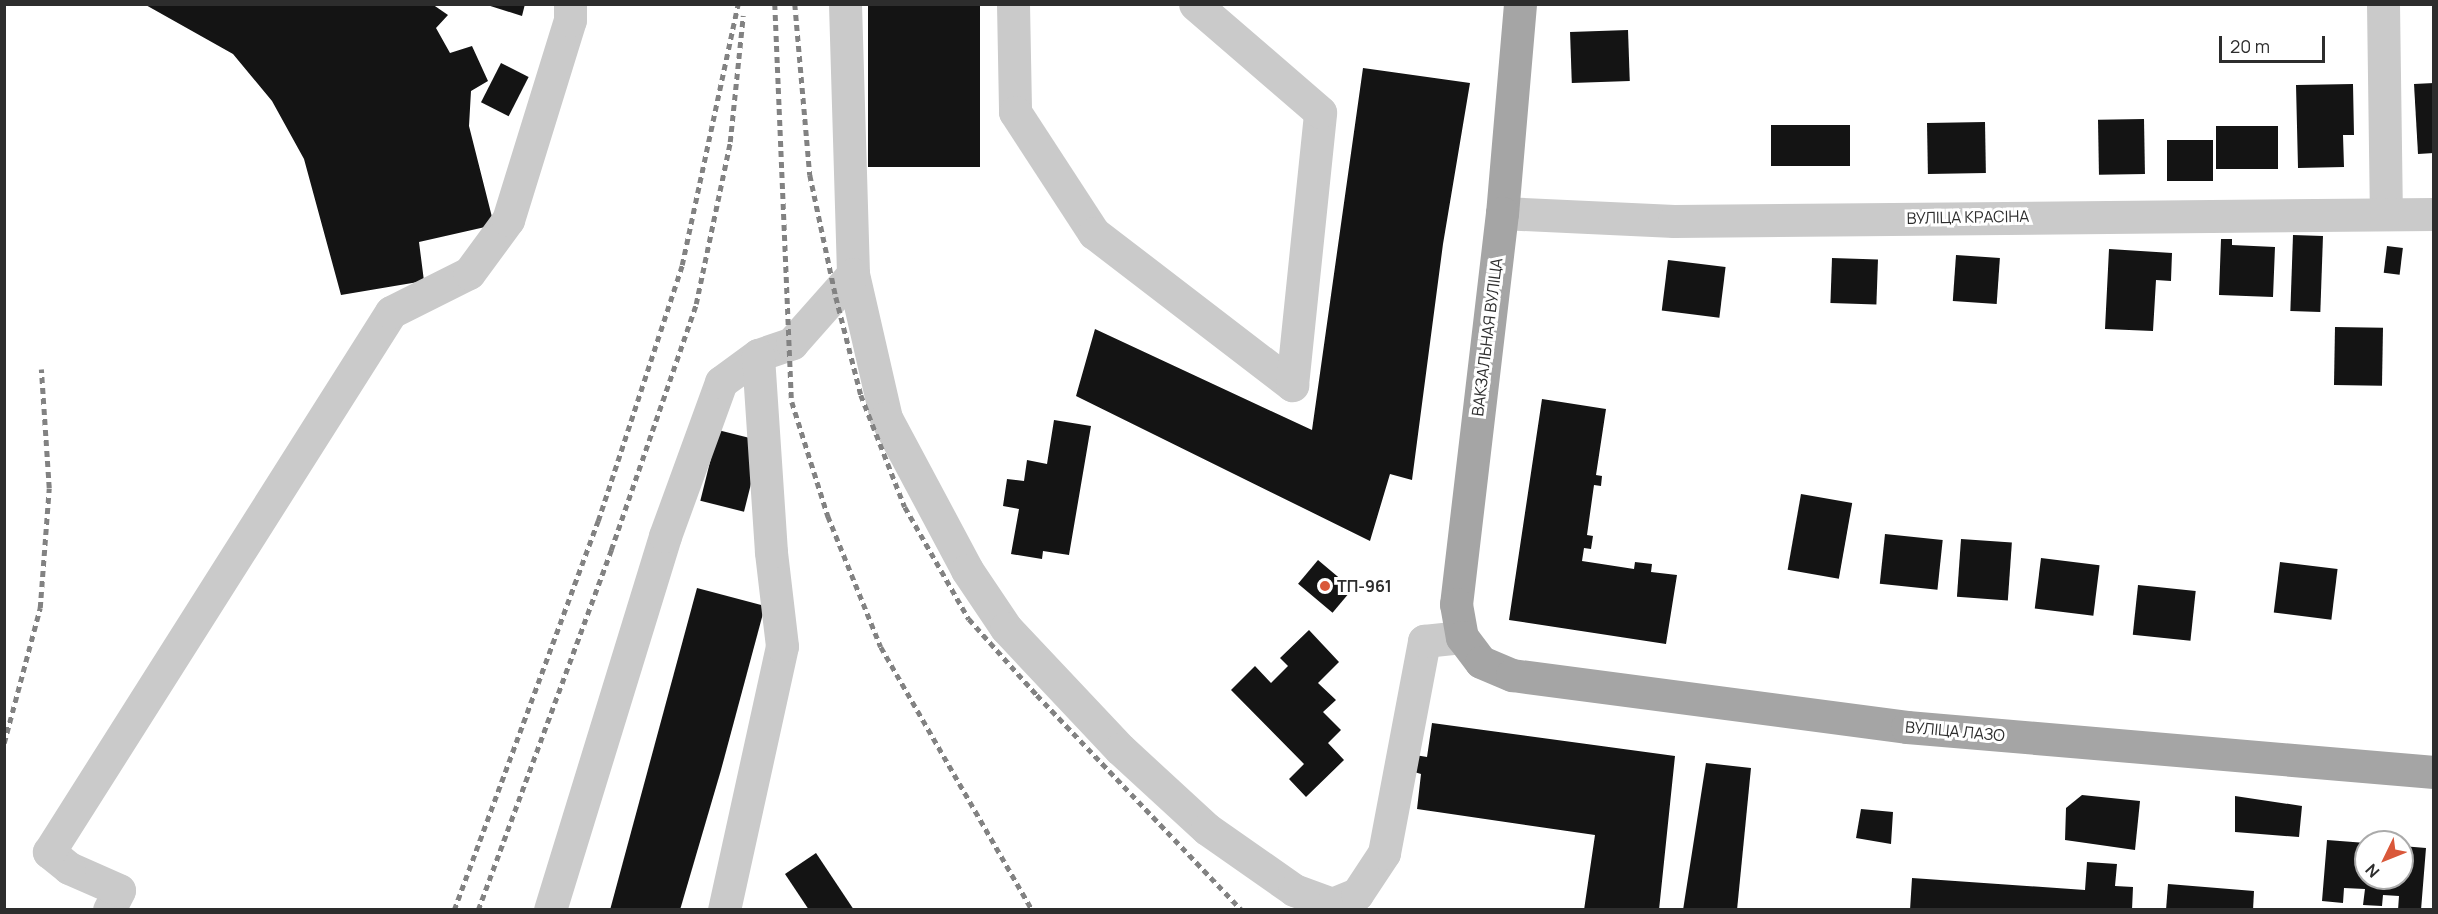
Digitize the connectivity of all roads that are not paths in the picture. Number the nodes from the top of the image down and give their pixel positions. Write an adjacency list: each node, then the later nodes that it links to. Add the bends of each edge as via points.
1 (570, 4): 14 (street, via 570,20 508,220 469,273 391,312 49,852 69,868 119,890)
2 (845, 4): 10 (street)
3 (1013, 4): 4 (street, via 1015,112 1094,233 1292,385 1320,112)
4 (1195, 4)
5 (1520, 4): 8 (main road, ВАКЗАЛЬНАЯ ВУЛІЦА)
6 (2383, 4): 7 (street)
7 (2386, 212): 8 (street, ВУЛІЦА КРАСІНА, via 1674,221); 9 (street, ВУЛІЦА КРАСІНА)
8 (1502, 213): 12 (main road, ВАКЗАЛЬНАЯ ВУЛІЦА, via 1456,604)
9 (2433, 214)
10 (853, 274): 11 (street, via 792,343); 12 (street, via 886,418 967,570 1006,628 1120,749 1207,829 1294,890 1332,904 1357,894 1384,853 1424,641)
11 (758, 354): 15 (street, via 721,382 665,536); 16 (street, via 771,552 782,646)
12 (1472, 649): 13 (main road, ВУЛІЦА ЛАЗО, via 1512,675 1907,727)
13 (2433, 772)
14 (109, 909)
15 (550, 909)
16 (724, 909)

